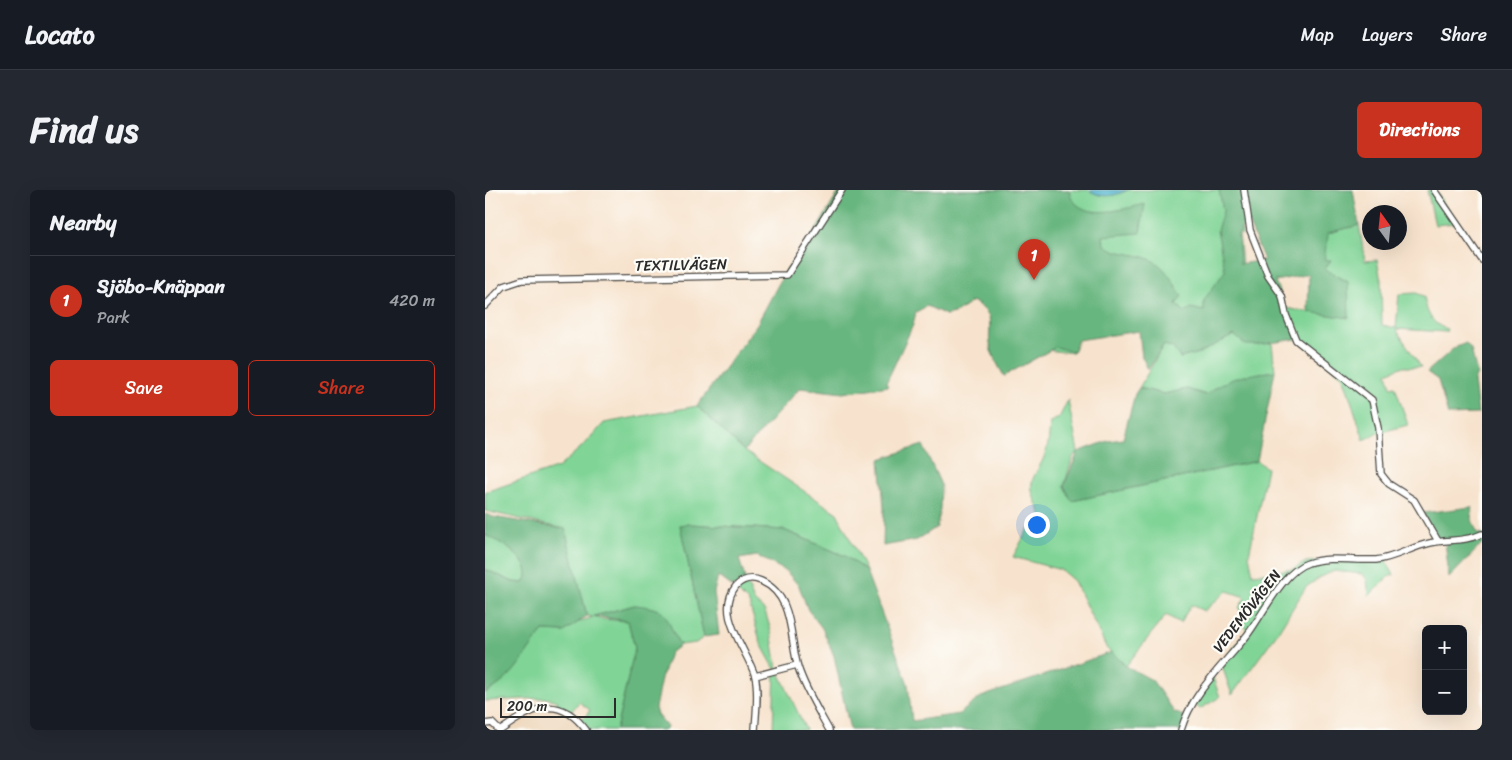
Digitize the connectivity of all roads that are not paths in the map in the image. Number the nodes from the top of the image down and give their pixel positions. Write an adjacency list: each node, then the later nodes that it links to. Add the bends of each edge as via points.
1 (842, 190): 5 (street, TEXTILVÄGEN, via 787,275 522,280 504,286)
2 (1244, 190): 7 (street, via 1250,230 1268,276 1282,296 1295,338 1372,400 1378,428 1381,474 1389,484 1414,500)
3 (1434, 190): 4 (street)
4 (1482, 260)
5 (485, 306)
6 (1482, 534): 7 (street, VEDEMÖVÄGEN)
7 (1438, 541): 15 (street, VEDEMÖVÄGEN, via 1387,558 1320,560 1298,567 1219,666 1189,711)
8 (797, 665): 9 (street); 9 (street, via 788,613 783,603 764,583 756,579 747,580 733,589 729,607 735,634); 14 (street)
9 (755, 676): 13 (street)
10 (485, 724): 11 (street, via 492,723)
11 (500, 730): 12 (street, via 529,711 551,707 572,715)
12 (586, 730)
13 (755, 730)
14 (829, 730)
15 (1181, 730)

